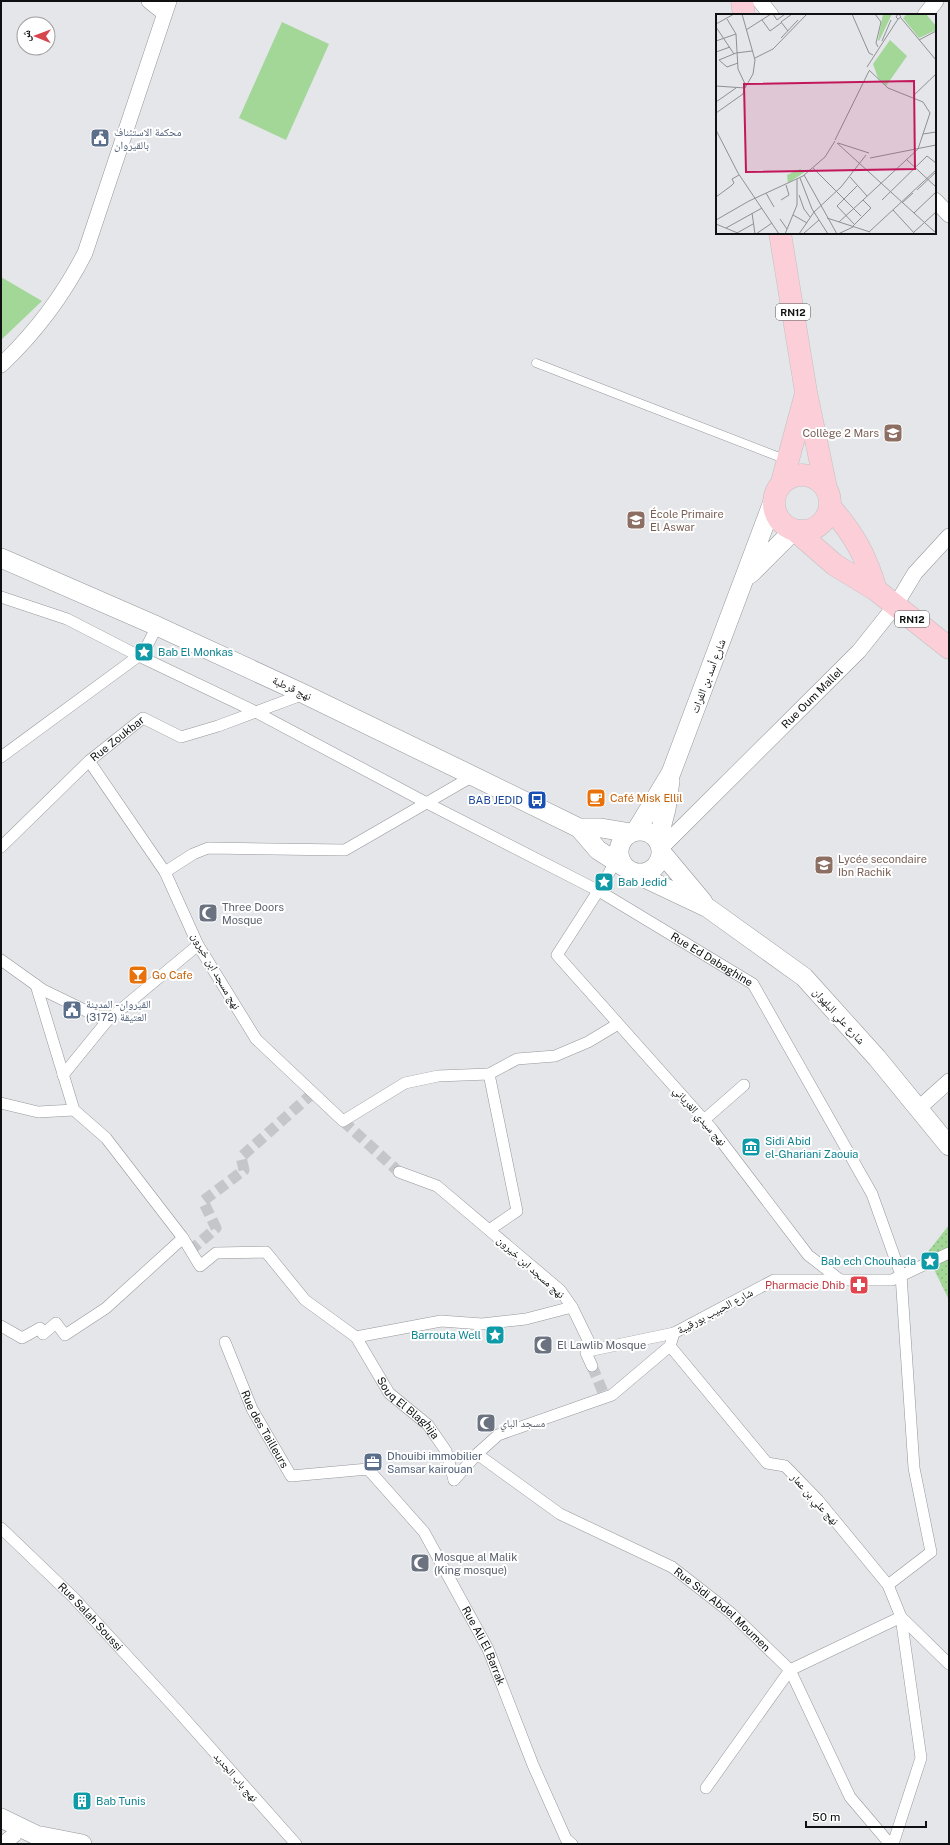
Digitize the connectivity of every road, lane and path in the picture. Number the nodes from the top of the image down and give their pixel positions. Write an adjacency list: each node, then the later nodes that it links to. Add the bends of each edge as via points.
1 (149, 1): 5 (street)
2 (742, 1): 6 (main road)
3 (760, 1): 7 (street)
4 (936, 1): 8 (street)
5 (166, 7): 13 (street, via 85,253 69,285 52,309)
6 (744, 14)
7 (770, 14)
8 (926, 14)
9 (936, 201): 10 (street)
10 (949, 215)
11 (780, 234): 14 (main road, RN12)
12 (536, 363): 15 (lane)
13 (1, 364)
14 (806, 392): 15 (main road); 17 (main road)
15 (789, 461): 16 (main road)
16 (778, 491): 17 (main road, via 789,478 806,475 821,482); 18 (main road, via 776,515 780,522); 21 (street, شارع أسد بن الفرات)
17 (828, 498): 18 (main road, via 822,524 806,532); 22 (main road, via 857,541)
18 (795, 531): 21 (street); 22 (main road, via 835,565)
19 (949, 536): 24 (street, Rue Oum Mallel, via 915,573)
20 (1, 558): 25 (street, نهج قرطبة)
21 (744, 579): 32 (street, شارع أسد بن الفرات)
22 (876, 590): 24 (main road, RN12)
23 (1, 597): 27 (street, Rue Ed Dabaghine, via 68,619)
24 (895, 606): 26 (main road, RN12); 38 (street, Rue Oum Mallel, via 858,651)
25 (157, 626): 27 (street, via 144,652); 28 (street, نهج قرطبة)
26 (949, 648)
27 (139, 656): 29 (street, Rue Ed Dabaghine); 30 (street)
28 (304, 694): 29 (street, Rue Zoukbar); 33 (street, نهج قرطبة)
29 (254, 711): 31 (street, Rue Zoukbar, via 218,726 181,737 143,718); 34 (street, Rue Ed Dabaghine)
30 (1, 757)
31 (89, 761): 37 (street, Rue Zoukbar); 40 (street, نهج مسجد ابن خيرون)
32 (671, 773): 36 (street); 38 (street)
33 (472, 776): 34 (street); 35 (street, نهج قرطبة)
34 (425, 802): 40 (street, via 345,850 208,848 193,854); 41 (street, Rue Ed Dabaghine)
35 (578, 828): 36 (street); 39 (street, via 598,850)
36 (633, 832): 38 (street, via 648,832); 39 (street, via 624,838 620,845 619,853)
37 (1, 847)
38 (660, 847): 39 (street, via 660,861 656,867 642,874); 42 (street)
39 (625, 868): 41 (street); 42 (street)
40 (165, 872): 43 (street, نهج مسجد ابن خيرون)
41 (599, 891): 47 (street, نهج سيدي الغرياني, via 557,955); 61 (street, Rue Ed Dabaghine, via 753,984 872,1194)
42 (708, 908): 53 (street, شارع علي البلهوان, via 804,977)
43 (198, 945): 46 (street); 48 (street, نهج مسجد ابن خيرون, via 256,1039 342,1120 405,1083 438,1076)
44 (1, 960): 45 (street)
45 (36, 984): 46 (street); 49 (street)
46 (107, 1021): 49 (street)
47 (618, 1024): 48 (street, via 588,1042 555,1056 517,1059); 55 (street, نهج سيدي الغرياني)
48 (489, 1074): 58 (street, via 517,1211)
49 (63, 1075): 54 (street)
50 (949, 1081): 53 (street)
51 (744, 1085): 55 (street)
52 (1, 1102): 54 (street, via 38,1112)
53 (919, 1108): 56 (street, شارع علي البلهوان)
54 (74, 1110): 59 (street, via 106,1138)
55 (704, 1120): 62 (street, نهج سيدي الغرياني, via 808,1254)
56 (949, 1146)
57 (399, 1172): 58 (street, نهج مسجد ابن خيرون, via 437,1186)
58 (489, 1230): 63 (street, نهج مسجد ابن خيرون, via 560,1290)
59 (183, 1238): 64 (street, via 106,1308 64,1335 56,1323 43,1334 40,1328 22,1338); 66 (street, via 200,1266 216,1253 266,1252 305,1300)
60 (949, 1253): 61 (street, شارع الحبيب بورقيبة)
61 (901, 1275): 62 (street, شارع الحبيب بورقيبة, via 892,1280); 75 (street, Rue Ed Dabaghine, via 914,1468 931,1552)
62 (839, 1279): 65 (street, شارع الحبيب بورقيبة, via 774,1280)
63 (572, 1307): 66 (street, via 526,1319 482,1324 441,1321); 69 (street, نهج مسجد ابن خيرون)
64 (1, 1326)
65 (674, 1333): 68 (street, شارع الحبيب بورقيبة); 69 (street)
66 (356, 1337): 72 (street, Souq El Blaghija, via 389,1393 428,1425 446,1451)
67 (225, 1342): 74 (street, Rue des Tailleurs, via 252,1409 291,1476 368,1469)
68 (670, 1346): 71 (street, شارع الحبيب بورقيبة, via 612,1395 498,1435); 75 (street, نهج علي بن عمار, via 767,1463 785,1466 818,1500)
69 (593, 1350): 70 (street, via 586,1353)
70 (592, 1366)
71 (477, 1454): 72 (street, شارع الحبيب بورقيبة); 78 (street, Rue Sidi Abdel Moumen, via 560,1514 672,1567 731,1614)
72 (454, 1480)
73 (1, 1528): 79 (street, Rue Salah Soussi, via 73,1597)
74 (424, 1532): 86 (street, Rue Ali El Barrak, via 488,1649 533,1765 566,1839)
75 (888, 1584): 76 (street, نهج علي بن عمار)
76 (901, 1617): 77 (street, نهج علي بن عمار); 78 (street); 88 (street, via 921,1758)
77 (949, 1664)
78 (790, 1670): 80 (street); 87 (street, Rue Sidi Abdel Moumen, via 850,1797)
79 (176, 1709): 85 (street, نهج باب الجديد)
80 (706, 1788)
81 (1, 1818): 82 (street)
82 (9, 1834): 83 (street)
83 (38, 1838): 84 (street)
84 (82, 1844)
85 (296, 1844)
86 (572, 1844)
87 (890, 1844)
88 (893, 1844)

